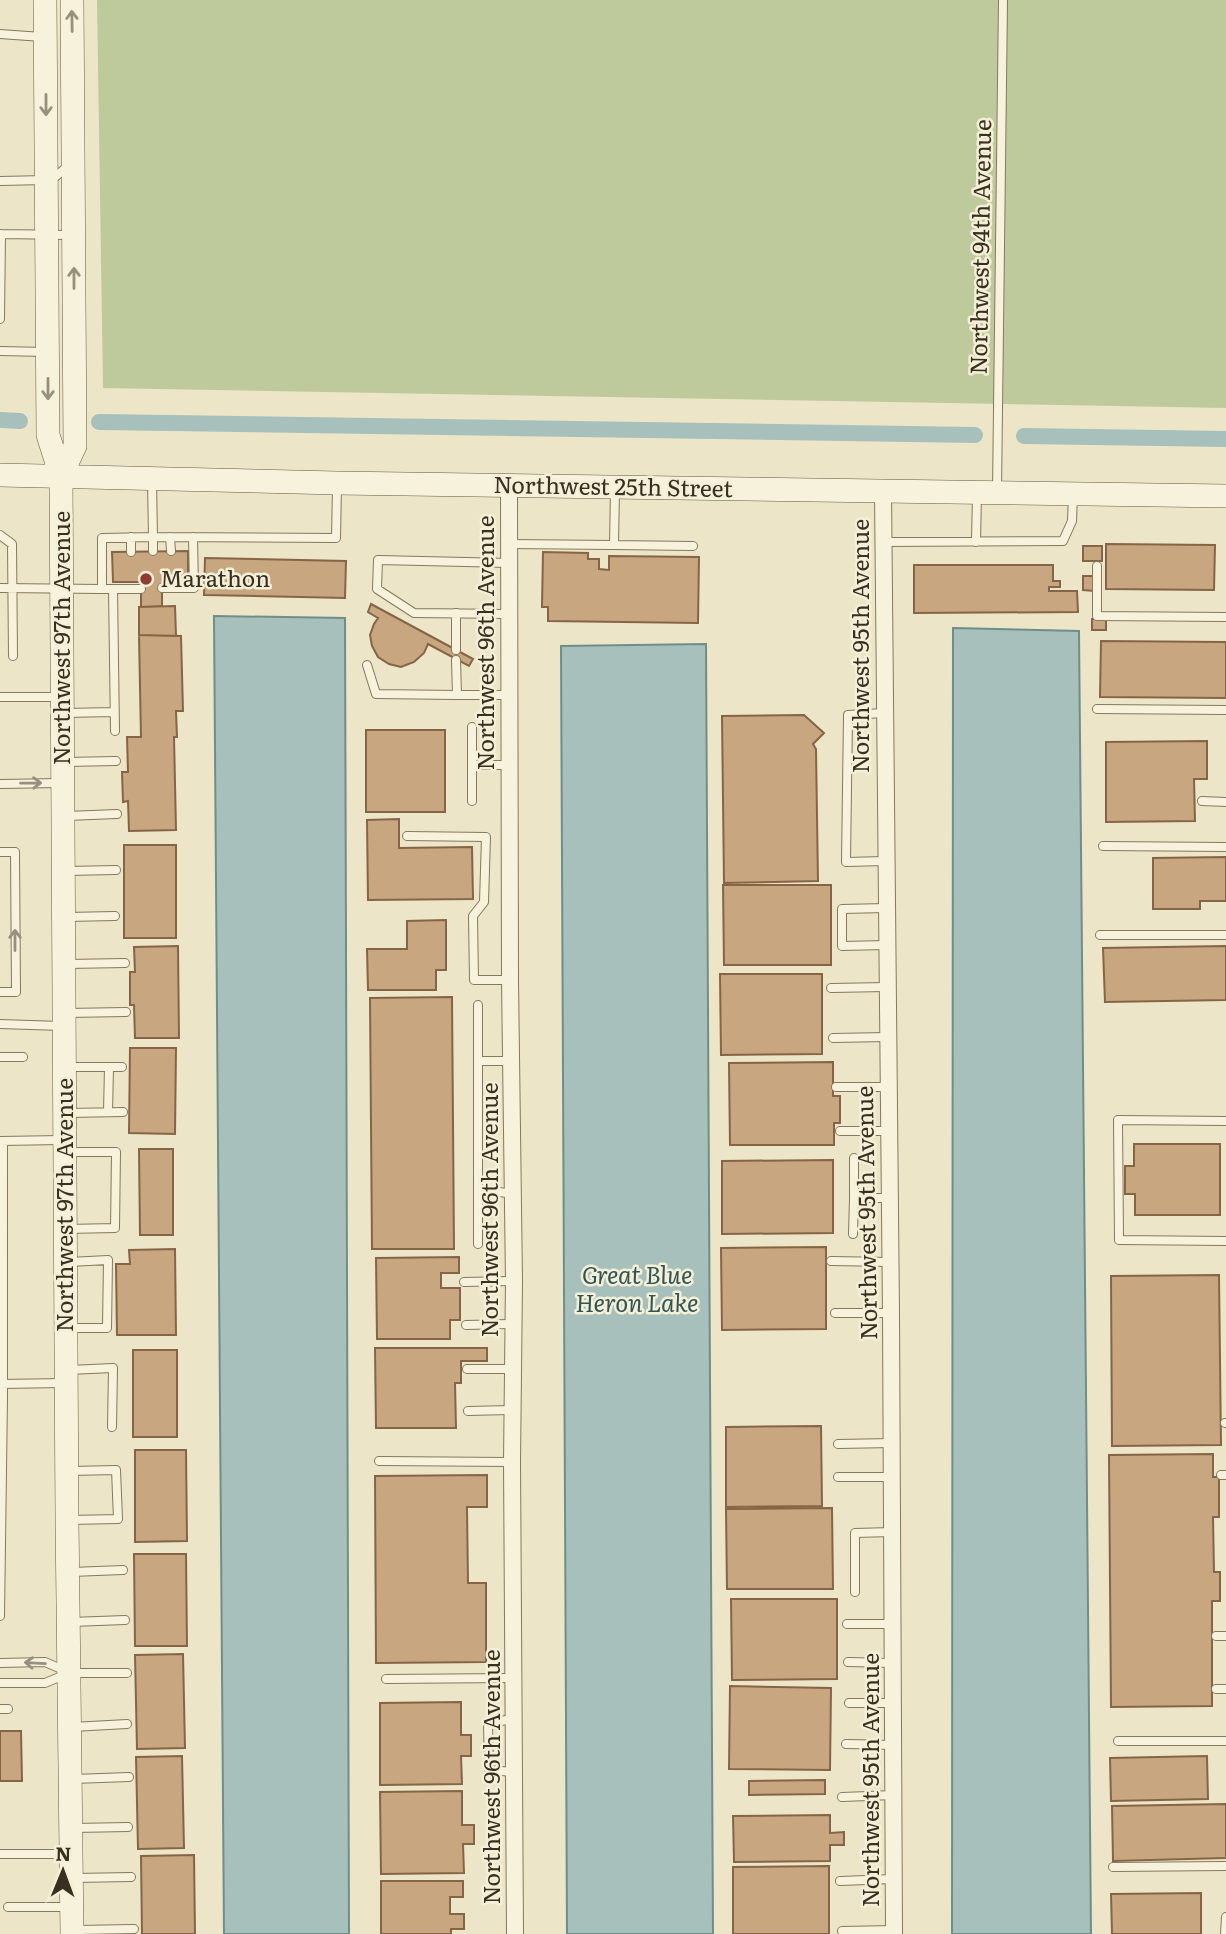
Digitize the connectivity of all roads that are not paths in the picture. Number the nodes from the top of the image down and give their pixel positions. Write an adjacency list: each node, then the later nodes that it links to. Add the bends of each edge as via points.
1 (45, 0): 5 (street, Northwest 97th Avenue)
2 (72, 0): 6 (street, Northwest 97th Avenue, one-way to 2)
3 (1003, 0): 22 (lane, Northwest 94th Avenue)
4 (0, 34): 5 (lane)
5 (45, 37): 7 (street, Northwest 97th Avenue, one-way to 7)
6 (73, 160): 7 (lane); 11 (street, Northwest 97th Avenue)
7 (46, 180): 8 (lane); 10 (street, Northwest 97th Avenue)
8 (0, 181)
9 (1, 234): 10 (lane); 12 (lane)
10 (47, 235): 11 (lane); 14 (street, Northwest 97th Avenue)
11 (74, 235): 16 (street, Northwest 97th Avenue, one-way to 11, via 75,446)
12 (0, 319)
13 (0, 351): 14 (lane)
14 (47, 352): 16 (street, Northwest 97th Avenue, one-way to 16, via 48,435)
15 (0, 475): 16 (street, Northwest 25th Street)
16 (61, 476): 17 (street, Northwest 25th Street); 44 (street, Northwest 97th Avenue)
17 (152, 478): 18 (street, Northwest 25th Street); 27 (lane)
18 (337, 483): 19 (street, Northwest 25th Street); 29 (lane, via 336,538)
19 (509, 485): 20 (street, Northwest 25th Street); 32 (street, Northwest 96th Avenue)
20 (615, 486): 21 (street, Northwest 25th Street); 33 (lane)
21 (883, 492): 22 (street, Northwest 25th Street); 30 (street, Northwest 95th Avenue)
22 (987, 494): 23 (street, Northwest 25th Street); 31 (lane, Northwest 94th Avenue)
23 (1073, 495): 24 (street, Northwest 25th Street); 31 (lane, via 1072,521 1063,541)
24 (1226, 496)
25 (0, 535): 43 (lane, via 12,544)
26 (131, 537): 27 (lane); 37 (lane); 45 (lane, via 103,538)
27 (153, 537): 28 (lane); 35 (lane)
28 (170, 537): 29 (lane); 36 (lane)
29 (193, 537): 40 (lane, via 194,588)
30 (882, 542): 31 (lane); 59 (street, Northwest 95th Avenue)
31 (976, 542)
32 (509, 544): 33 (lane); 38 (street, Northwest 96th Avenue)
33 (614, 545): 34 (lane)
34 (693, 546)
35 (153, 551)
36 (171, 551)
37 (131, 552)
38 (509, 563): 47 (lane, via 378,560 377,589 414,613); 48 (street, Northwest 96th Avenue)
39 (1097, 566): 49 (lane, via 1097,616)
40 (168, 585)
41 (135, 586): 46 (lane)
42 (0, 589): 43 (lane)
43 (13, 589): 44 (lane); 50 (lane)
44 (61, 589): 45 (lane); 55 (street, Northwest 97th Avenue)
45 (102, 589): 46 (lane)
46 (113, 589): 58 (lane)
47 (456, 613): 48 (lane); 52 (lane)
48 (509, 614): 53 (street, Northwest 96th Avenue)
49 (1226, 617)
50 (13, 656)
51 (368, 665): 52 (lane, via 376,694)
52 (457, 695): 53 (lane)
53 (509, 695): 64 (street, Northwest 96th Avenue)
54 (0, 697): 55 (lane)
55 (62, 705): 58 (lane); 65 (street, Northwest 97th Avenue)
56 (1097, 709): 57 (lane)
57 (1226, 710)
58 (114, 712): 61 (lane)
59 (884, 713): 76 (street, Northwest 95th Avenue); 76 (lane, via 848,715 846,862)
60 (472, 727): 63 (lane)
61 (115, 731)
62 (116, 761): 65 (lane)
63 (472, 765): 64 (lane); 67 (lane)
64 (509, 765): 87 (street, Northwest 96th Avenue)
65 (63, 772): 66 (lane, one-way to 65); 71 (street, Northwest 97th Avenue)
66 (0, 784)
67 (472, 801)
68 (1202, 801): 69 (lane)
69 (1226, 802)
70 (117, 814): 71 (lane)
71 (63, 816): 78 (street, Northwest 97th Avenue)
72 (407, 836): 87 (lane, via 486,837 484,902 472,916 474,980)
73 (1103, 846): 74 (lane)
74 (1226, 847)
75 (0, 852): 90 (lane, one-way to 75, via 16,992 15,852)
76 (885, 861): 79 (street, Northwest 95th Avenue)
77 (116, 870): 78 (lane)
78 (63, 871): 81 (street, Northwest 97th Avenue)
79 (886, 908): 84 (street, Northwest 95th Avenue); 84 (lane, via 842,909 842,947)
80 (115, 916): 81 (lane)
81 (64, 917): 85 (street, Northwest 97th Avenue)
82 (1226, 935): 83 (lane)
83 (1100, 936)
84 (886, 946): 88 (street, Northwest 95th Avenue)
85 (64, 964): 86 (lane); 93 (street, Northwest 97th Avenue)
86 (125, 964)
87 (510, 980): 100 (street, Northwest 96th Avenue)
88 (886, 987): 89 (lane); 95 (street, Northwest 95th Avenue)
89 (831, 988)
90 (0, 992)
91 (478, 1005): 99 (lane)
92 (126, 1012): 93 (lane)
93 (64, 1019): 94 (lane); 101 (street, Northwest 97th Avenue)
94 (0, 1024)
95 (887, 1037): 96 (lane); 105 (street, Northwest 95th Avenue)
96 (833, 1038)
97 (0, 1057): 98 (lane)
98 (23, 1057)
99 (478, 1061): 100 (lane); 115 (lane)
100 (512, 1061): 116 (street, Northwest 96th Avenue)
101 (64, 1066): 102 (lane); 108 (street, Northwest 97th Avenue)
102 (109, 1067): 103 (lane); 106 (lane)
103 (122, 1067)
104 (836, 1087): 105 (lane)
105 (888, 1087): 111 (street, Northwest 95th Avenue)
106 (108, 1112): 107 (lane); 108 (lane)
107 (123, 1112)
108 (65, 1113): 113 (street, Northwest 97th Avenue)
109 (1226, 1121): 121 (lane, via 1118,1120 1119,1240)
110 (840, 1131): 111 (lane)
111 (888, 1131): 118 (street, Northwest 95th Avenue)
112 (1, 1141): 113 (lane); 136 (lane)
113 (65, 1146): 119 (street, Northwest 97th Avenue); 119 (lane, via 116,1152 115,1228)
114 (854, 1158): 117 (lane)
115 (478, 1189): 116 (lane); 122 (lane)
116 (513, 1194): 127 (street, Northwest 96th Avenue)
117 (854, 1198): 118 (lane); 120 (lane)
118 (889, 1198): 125 (street, Northwest 95th Avenue)
119 (65, 1229): 124 (street, Northwest 97th Avenue)
120 (853, 1234)
121 (1226, 1241)
122 (478, 1244)
123 (831, 1261): 125 (lane)
124 (66, 1262): 132 (street, Northwest 97th Avenue); 132 (lane, via 108,1260 107,1328)
125 (890, 1262): 129 (street, Northwest 95th Avenue)
126 (464, 1282): 127 (lane)
127 (514, 1282): 130 (street, Northwest 96th Avenue)
128 (835, 1313): 129 (lane)
129 (891, 1313): 140 (street, Northwest 95th Avenue)
130 (513, 1324): 131 (lane); 134 (street, Northwest 96th Avenue)
131 (466, 1325)
132 (66, 1328): 135 (street, Northwest 97th Avenue)
133 (467, 1369): 134 (lane)
134 (513, 1369): 137 (street, Northwest 96th Avenue)
135 (67, 1377): 136 (lane); 139 (lane, via 113,1368); 144 (street, Northwest 97th Avenue)
136 (2, 1384): 152 (lane)
137 (512, 1410): 138 (lane); 143 (street, Northwest 96th Avenue)
138 (468, 1411)
139 (111, 1427)
140 (892, 1443): 141 (lane); 145 (street, Northwest 95th Avenue)
141 (838, 1444)
142 (379, 1461): 143 (lane)
143 (512, 1462): 164 (street, Northwest 96th Avenue)
144 (67, 1471): 147 (street, Northwest 97th Avenue); 147 (lane, via 116,1470 118,1519)
145 (892, 1476): 146 (lane); 148 (street, Northwest 95th Avenue)
146 (838, 1477)
147 (67, 1520): 150 (street, Northwest 97th Avenue)
148 (892, 1532): 151 (lane, via 855,1533); 156 (street, Northwest 95th Avenue)
149 (123, 1570): 150 (lane)
150 (68, 1572): 154 (street, Northwest 97th Avenue)
151 (855, 1592)
152 (0, 1616)
153 (125, 1620): 154 (lane)
154 (68, 1622): 162 (street, Northwest 97th Avenue)
155 (847, 1624): 156 (lane)
156 (893, 1624): 161 (street, Northwest 95th Avenue)
157 (1216, 1636): 158 (lane)
158 (1226, 1636)
159 (848, 1662): 161 (lane)
160 (0, 1663): 162 (lane, one-way to 160, via 45,1662)
161 (893, 1663): 170 (street, Northwest 95th Avenue)
162 (69, 1673): 163 (lane); 166 (lane, via 45,1683); 173 (street, Northwest 97th Avenue)
163 (127, 1673)
164 (515, 1678): 165 (lane); 171 (street, Northwest 96th Avenue)
165 (386, 1679)
166 (0, 1683)
167 (1216, 1689): 168 (lane)
168 (1226, 1689)
169 (849, 1703): 170 (lane)
170 (893, 1703): 177 (street, Northwest 95th Avenue)
171 (515, 1718): 178 (street, Northwest 96th Avenue); 178 (lane, via 488,1724 489,1770)
172 (127, 1724): 173 (lane)
173 (69, 1727): 180 (street, Northwest 97th Avenue)
174 (1118, 1741): 175 (lane)
175 (1226, 1741)
176 (846, 1745): 177 (lane)
177 (894, 1745): 181 (street, Northwest 95th Avenue)
178 (515, 1772): 200 (street, Northwest 96th Avenue)
179 (129, 1777): 180 (lane)
180 (70, 1779): 184 (street, Northwest 97th Avenue)
181 (894, 1795): 182 (lane); 191 (street, Northwest 95th Avenue)
182 (842, 1797)
183 (128, 1827): 184 (lane)
184 (71, 1828): 186 (street, Northwest 97th Avenue)
185 (0, 1854): 186 (lane)
186 (71, 1854): 190 (street, Northwest 97th Avenue)
187 (1226, 1866): 188 (lane)
188 (1113, 1867)
189 (131, 1877): 190 (lane)
190 (71, 1878): 193 (street, Northwest 97th Avenue)
191 (893, 1879): 192 (lane); 199 (street, Northwest 95th Avenue)
192 (840, 1881)
193 (72, 1906): 194 (lane); 198 (street, Northwest 97th Avenue)
194 (8, 1907)
195 (1226, 1917): 201 (lane)
196 (134, 1929): 198 (lane)
197 (842, 1931): 199 (lane)
198 (72, 1932)
199 (894, 1932)
200 (515, 1934)
201 (1225, 1934)

